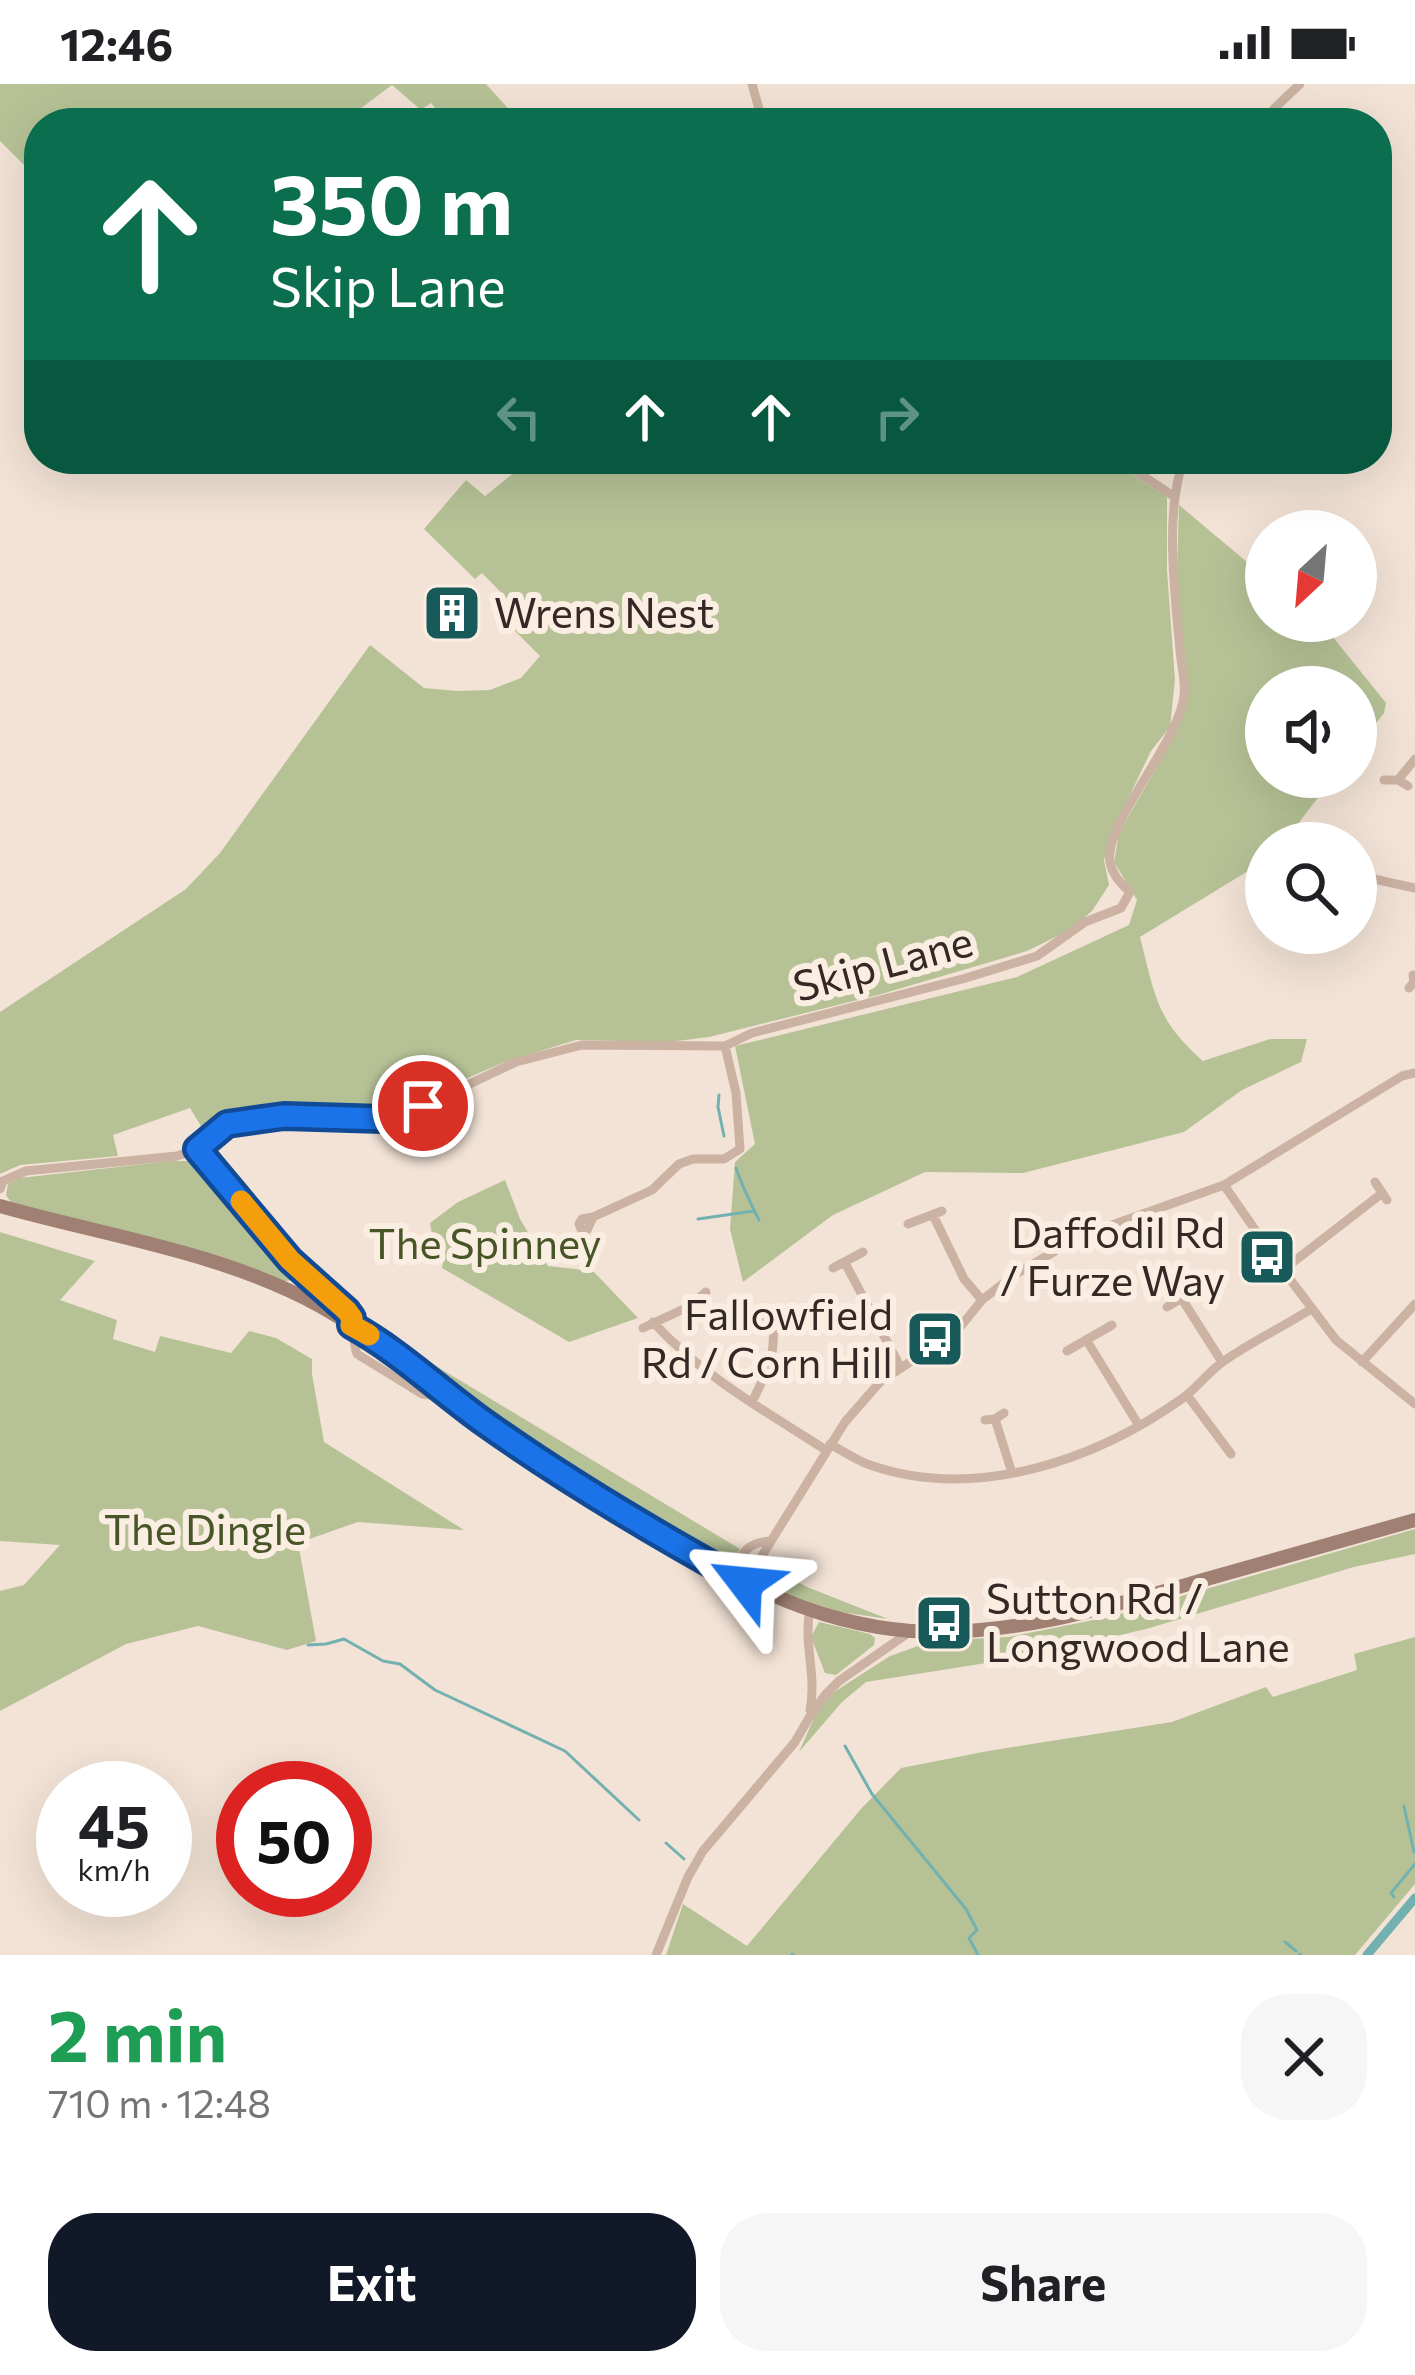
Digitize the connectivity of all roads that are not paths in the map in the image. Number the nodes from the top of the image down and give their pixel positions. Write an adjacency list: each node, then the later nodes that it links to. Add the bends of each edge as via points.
1 (1300, 84): 2 (street)
2 (1275, 108)
3 (1140, 474): 5 (street)
4 (1180, 474): 5 (street, Skip Lane)
5 (1175, 497): 10 (street, Skip Lane, via 1184,696 1115,832 1109,861 1130,892 1120,908 1037,956)
6 (1415, 759): 7 (street, via 1403,783)
7 (1384, 779)
8 (1377, 880): 9 (street)
9 (1415, 888)
10 (725, 1046): 12 (street, Skip Lane, via 582,1045 516,1062 383,1119 284,1116 227,1124); 17 (street, via 740,1149 724,1159 686,1161 652,1190)
11 (1415, 1072): 14 (street)
12 (197, 1149): 15 (street, Skip Lane, via 26,1171); 23 (street)
13 (1375, 1182): 22 (street, via 1384,1197)
14 (1225, 1185): 22 (street); 26 (street, via 1081,1236)
15 (0, 1189)
16 (0, 1206): 24 (main road)
17 (593, 1217)
18 (908, 1224): 26 (street, via 938,1213 964,1279)
19 (863, 1252): 20 (street)
20 (845, 1262): 21 (street); 37 (street)
21 (833, 1268)
22 (1283, 1270): 29 (street)
23 (306, 1276): 24 (street); 31 (street, via 347,1311)
24 (291, 1292): 31 (main road)
25 (706, 1292): 39 (street, via 648,1325)
26 (982, 1300): 37 (street, via 957,1331)
27 (1415, 1304): 36 (street)
28 (1167, 1307): 35 (street, via 1186,1296)
29 (1311, 1309): 35 (street); 36 (street)
30 (751, 1322): 39 (street, via 775,1310 771,1364)
31 (351, 1325): 47 (main road, via 523,1449)
32 (1112, 1325): 33 (street)
33 (1087, 1341): 34 (street); 42 (street)
34 (1066, 1351)
35 (1222, 1362): 38 (street)
36 (1362, 1362): 40 (street)
37 (902, 1368): 43 (street, via 880,1382)
38 (1187, 1395): 42 (street); 44 (street)
39 (752, 1402): 43 (street)
40 (1415, 1404)
41 (994, 1417): 45 (street)
42 (1138, 1424): 45 (street, via 1079,1454)
43 (828, 1447): 45 (street, via 908,1475); 47 (street)
44 (1233, 1456)
45 (1012, 1473)
46 (1415, 1520): 49 (main road, via 1078,1615)
47 (738, 1580): 48 (main road)
48 (810, 1609): 49 (main road); 50 (street)
49 (910, 1630): 51 (street)
50 (813, 1674): 51 (street); 52 (street)
51 (839, 1681): 52 (street)
52 (809, 1716): 53 (street, via 694,1864)
53 (656, 1955)

